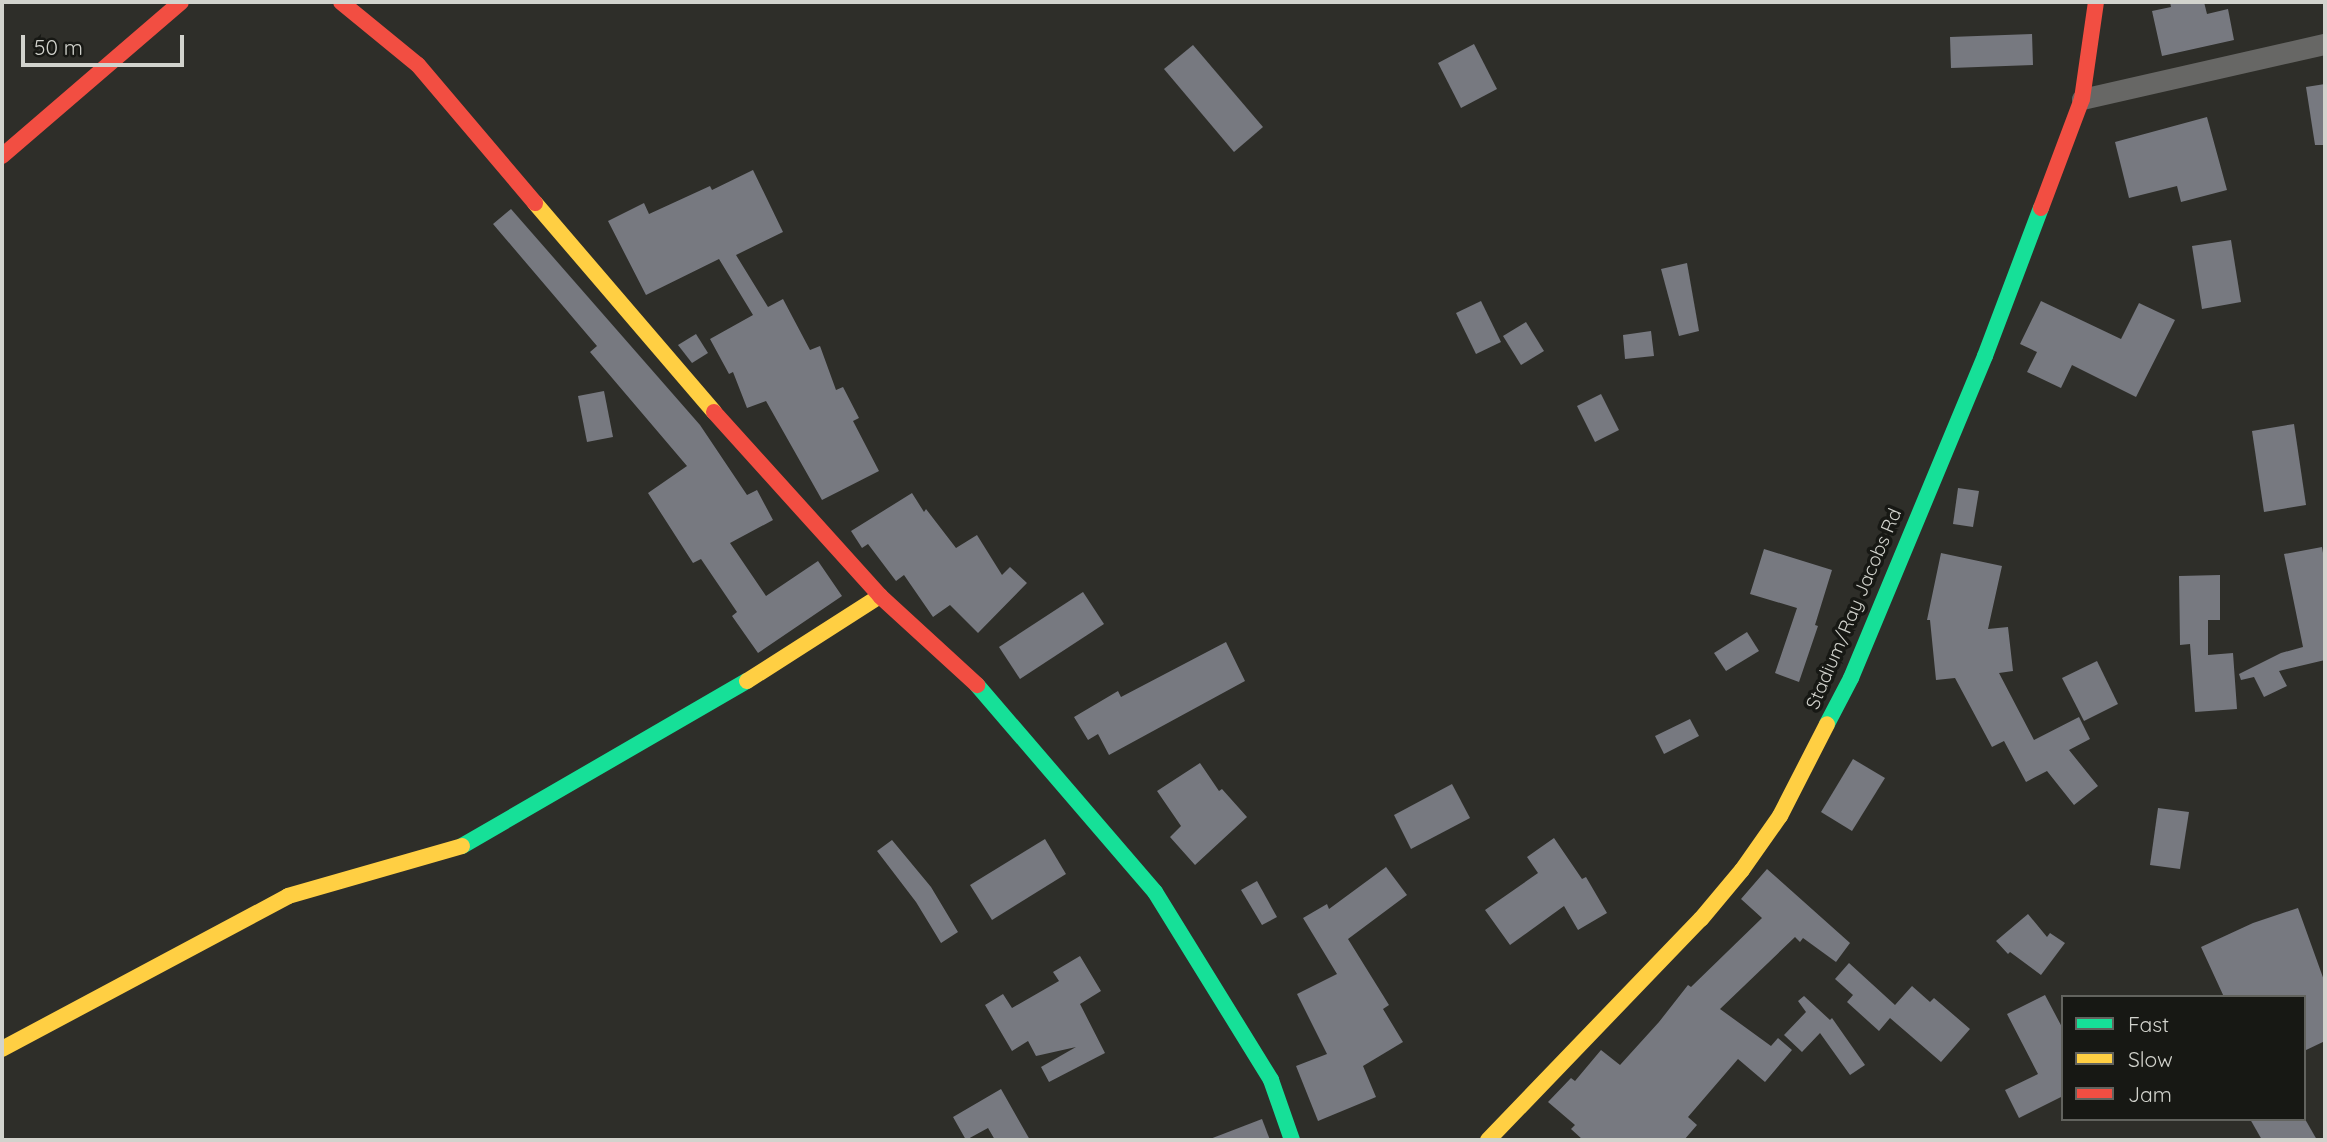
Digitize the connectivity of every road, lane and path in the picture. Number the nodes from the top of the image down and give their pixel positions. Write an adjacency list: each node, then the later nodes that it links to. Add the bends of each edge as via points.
1 (181, 2): 6 (street)
2 (341, 2): 7 (street, via 418,65 693,389)
3 (2096, 2): 5 (street, Stadium/Ray Jacobs Rd)
4 (2325, 44): 5 (street)
5 (2082, 99): 10 (street, Stadium/Ray Jacobs Rd, via 1985,356 1850,678 1780,816 1701,919)
6 (2, 156)
7 (880, 596): 8 (street, via 766,670 466,845 288,896); 9 (street, via 983,690 1155,892 1271,1080)
8 (2, 1049)
9 (1292, 1140)
10 (1488, 1140)

